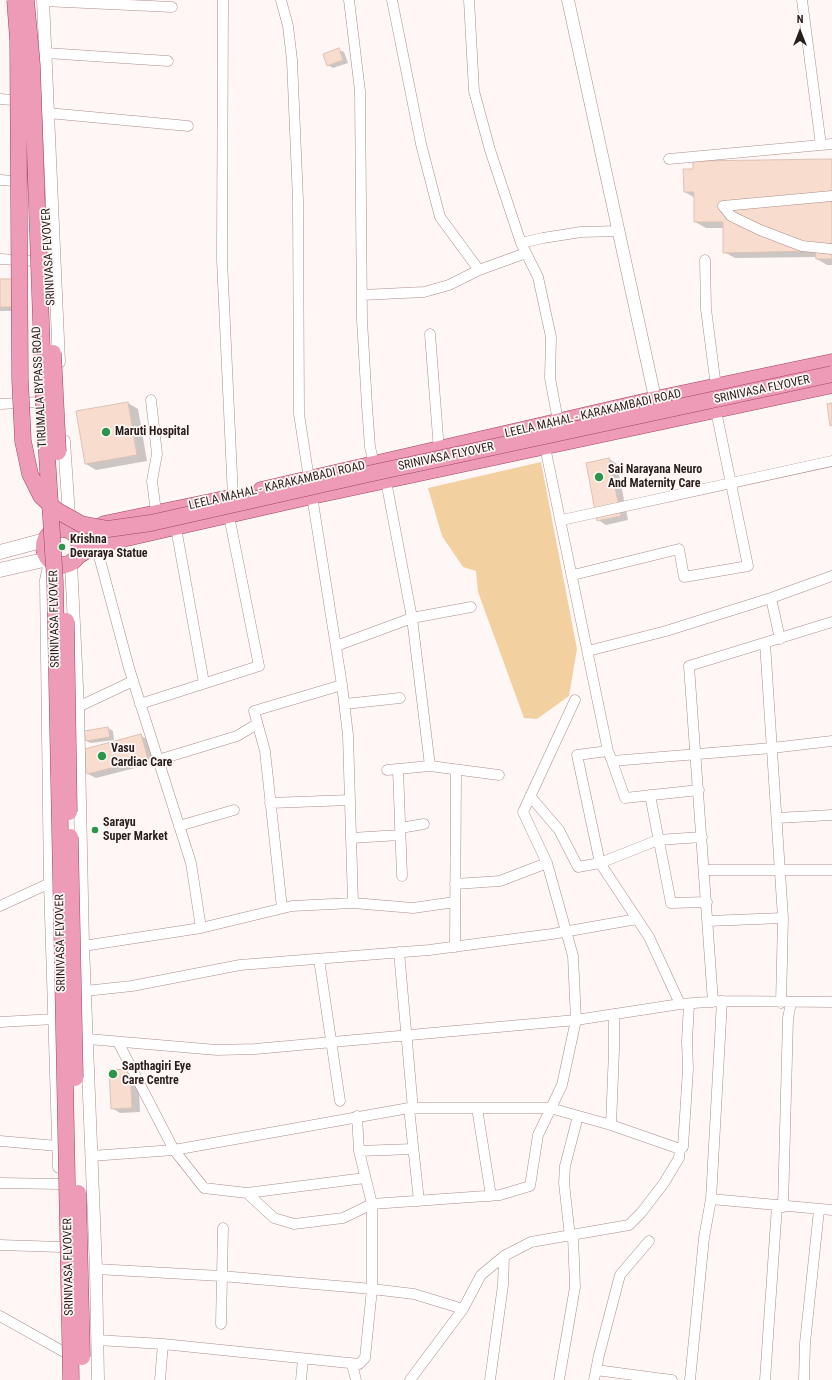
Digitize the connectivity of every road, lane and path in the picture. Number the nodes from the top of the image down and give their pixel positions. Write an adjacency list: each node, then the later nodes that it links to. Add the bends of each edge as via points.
1 (15, 0): 35 (main road, SRINIVASA FLYOVER, bridge, via 18,40 20,363 23,441 30,474 41,496 56,510 81,524 108,529 151,523)
2 (20, 0): 16 (street, TIRUMALA BYPASS ROAD)
3 (26, 0): 187 (main road, SRINIVASA FLYOVER, bridge, via 32,65 44,408 55,582)
4 (41, 0): 12 (street); 13 (street, TIRUMALA BYPASS ROAD); 188 (main road, SRINIVASA FLYOVER, bridge, via 68,681)
5 (222, 0): 53 (street, via 222,260)
6 (281, 0): 49 (street, via 288,26 292,60 298,200 300,414)
7 (349, 0): 32 (street, via 360,91)
8 (392, 0): 31 (street, via 421,144 440,217)
9 (469, 0): 26 (street, via 474,91 490,150)
10 (568, 0): 25 (street)
11 (802, 0): 20 (street)
12 (172, 7)
13 (46, 52): 14 (street); 17 (street, TIRUMALA BYPASS ROAD)
14 (168, 61)
15 (0, 99): 16 (street)
16 (28, 101): 23 (street, TIRUMALA BYPASS ROAD)
17 (48, 113): 18 (street); 60 (street, TIRUMALA BYPASS ROAD, via 59,375)
18 (188, 126)
19 (832, 144): 20 (street)
20 (821, 145): 21 (street)
21 (669, 159)
22 (0, 180): 23 (street)
23 (31, 182): 30 (street, TIRUMALA BYPASS ROAD)
24 (832, 196): 27 (street, via 723,206 732,216 760,230 802,246)
25 (619, 231): 26 (street, via 581,232 543,238); 38 (street)
26 (523, 248): 31 (street); 43 (street, via 538,277 551,337 550,378)
27 (832, 249)
28 (0, 258): 30 (street)
29 (705, 260): 37 (street, via 706,309)
30 (34, 261): 40 (street, TIRUMALA BYPASS ROAD)
31 (479, 270): 32 (street, via 449,285 424,292)
32 (362, 295): 48 (street, via 366,406)
33 (430, 334): 46 (street)
34 (832, 362): 37 (main road, LEELA MAHAL - KARAKAMBADI ROAD)
35 (832, 374)
36 (832, 385): 42 (main road, LEELA MAHAL - KARAKAMBADI ROAD)
37 (716, 387): 38 (main road, LEELA MAHAL - KARAKAMBADI ROAD)
38 (656, 399): 43 (main road, LEELA MAHAL - KARAKAMBADI ROAD); 44 (street)
39 (151, 400): 54 (street, via 157,454 152,481)
40 (39, 402): 41 (street); 58 (street, TIRUMALA BYPASS ROAD)
41 (0, 404)
42 (716, 411): 44 (main road, LEELA MAHAL - KARAKAMBADI ROAD); 51 (street)
43 (558, 421): 46 (main road, LEELA MAHAL - KARAKAMBADI ROAD)
44 (661, 422): 45 (main road, LEELA MAHAL - KARAKAMBADI ROAD)
45 (545, 447): 50 (main road, LEELA MAHAL - KARAKAMBADI ROAD); 56 (street)
46 (439, 450): 48 (main road, LEELA MAHAL - KARAKAMBADI ROAD)
47 (832, 461): 51 (street)
48 (374, 464): 49 (main road, LEELA MAHAL - KARAKAMBADI ROAD)
49 (309, 479): 53 (main road, LEELA MAHAL - KARAKAMBADI ROAD)
50 (386, 481): 52 (main road, LEELA MAHAL - KARAKAMBADI ROAD); 68 (street)
51 (730, 484): 56 (street); 64 (street, via 748,566 684,577 679,549)
52 (312, 496): 55 (main road, LEELA MAHAL - KARAKAMBADI ROAD); 72 (street)
53 (233, 497): 54 (main road, LEELA MAHAL - KARAKAMBADI ROAD)
54 (156, 512): 60 (main road, LEELA MAHAL - KARAKAMBADI ROAD, via 104,524)
55 (229, 516): 57 (main road, LEELA MAHAL - KARAKAMBADI ROAD); 75 (street, via 259,666)
56 (562, 520): 64 (street)
57 (176, 528): 59 (main road, LEELA MAHAL - KARAKAMBADI ROAD); 75 (street)
58 (47, 537): 60 (main road, via 62,529); 61 (main road); 62 (main road, via 43,547)
59 (96, 545): 60 (main road, LEELA MAHAL - KARAKAMBADI ROAD); 74 (street)
60 (74, 548): 62 (main road, via 60,565); 81 (street, TIRUMALA BYPASS ROAD)
61 (0, 552)
62 (49, 560): 63 (main road); 113 (street, via 46,580)
63 (0, 570)
64 (573, 575): 73 (street)
65 (832, 576): 66 (street)
66 (771, 598): 70 (street); 73 (street, via 666,631)
67 (471, 607): 68 (street)
68 (412, 618): 72 (street); 88 (street)
69 (832, 622): 70 (street)
70 (780, 639): 71 (street)
71 (765, 643): 84 (street); 85 (street, via 689,666)
72 (336, 646): 76 (street)
73 (588, 651): 86 (street)
74 (133, 681): 79 (street); 81 (street)
75 (204, 683): 79 (street)
76 (342, 685): 80 (street); 82 (street, via 254,711)
77 (400, 698): 80 (street)
78 (575, 700): 95 (street)
79 (140, 704): 87 (street)
80 (344, 704): 96 (street, via 348,735)
81 (78, 707): 125 (street, TIRUMALA BYPASS ROAD)
82 (258, 724): 87 (street, via 237,736); 97 (street, via 265,751)
83 (832, 741): 84 (street)
84 (772, 748): 85 (street); 100 (street)
85 (695, 754): 86 (street); 93 (street)
86 (610, 756): 94 (street, via 625,798); 107 (street, via 577,755)
87 (158, 760): 102 (street)
88 (430, 766): 89 (street); 91 (street)
89 (398, 768): 90 (street); 103 (street)
90 (387, 770)
91 (456, 770): 92 (street); 114 (street)
92 (499, 775)
93 (699, 790): 94 (street); 104 (street)
94 (650, 795): 106 (street)
95 (530, 796): 107 (street, via 559,830 578,867); 108 (street, via 523,812)
96 (350, 800): 97 (street); 105 (street)
97 (270, 803): 119 (street)
98 (234, 810): 102 (street)
99 (832, 815): 100 (street)
100 (777, 818): 110 (street)
101 (424, 824): 103 (street)
102 (179, 826): 123 (street, via 191,864)
103 (400, 832): 105 (street); 112 (street)
104 (702, 837): 106 (street); 109 (street)
105 (351, 838): 117 (street)
106 (658, 840): 107 (street); 116 (street, via 671,903)
107 (600, 863): 121 (street)
108 (547, 864): 114 (street, via 500,881); 124 (street)
109 (704, 870): 110 (street); 116 (street)
110 (780, 870): 111 (street); 120 (street)
111 (832, 870)
112 (402, 876)
113 (50, 883): 118 (street); 135 (street)
114 (455, 884): 115 (street)
115 (455, 902): 117 (street, via 413,908); 126 (street)
116 (707, 902): 122 (street)
117 (353, 903): 119 (street)
118 (0, 906)
119 (282, 908): 123 (street)
120 (784, 918): 122 (street); 132 (street)
121 (637, 919): 124 (street); 133 (street)
122 (708, 921): 130 (street)
123 (201, 928): 125 (street)
124 (566, 932): 126 (street); 136 (street, via 573,956)
125 (83, 946): 129 (street, TIRUMALA BYPASS ROAD)
126 (455, 947): 127 (street)
127 (399, 952): 128 (street); 138 (street)
128 (319, 959): 129 (street, via 240,965 132,986); 141 (street)
129 (85, 991): 139 (street, TIRUMALA BYPASS ROAD)
130 (717, 1002): 132 (street); 133 (street); 161 (street)
131 (832, 1002): 132 (street)
132 (786, 1003): 164 (street, via 788,1018)
133 (684, 1004): 134 (street); 152 (street, via 688,1069)
134 (614, 1014): 136 (street); 148 (street)
135 (55, 1019): 137 (street); 150 (street)
136 (576, 1020): 138 (street); 145 (street, via 562,1085)
137 (0, 1022)
138 (407, 1035): 141 (street); 143 (street)
139 (88, 1039): 140 (street); 155 (street, TIRUMALA BYPASS ROAD)
140 (118, 1042): 141 (street, via 217,1050 255,1050); 153 (street)
141 (331, 1042): 142 (street)
142 (340, 1100)
143 (411, 1108): 144 (street); 146 (street); 151 (street)
144 (477, 1108): 145 (street); 160 (street)
145 (550, 1108): 147 (street); 160 (street, via 538,1135 530,1186)
146 (357, 1116): 153 (street); 154 (street)
147 (578, 1116): 148 (street); 168 (street, via 565,1166 564,1183)
148 (611, 1125): 152 (street)
149 (0, 1141): 150 (street)
150 (58, 1146): 158 (street)
151 (413, 1149): 154 (street); 162 (street)
152 (680, 1149): 168 (street, via 679,1158 664,1184 629,1225)
153 (174, 1150): 155 (street); 159 (street, via 204,1188)
154 (359, 1151): 156 (street)
155 (91, 1156): 173 (street, TIRUMALA BYPASS ROAD)
156 (365, 1178): 159 (street); 163 (street)
157 (0, 1183): 158 (street)
158 (60, 1184): 171 (street)
159 (247, 1193): 163 (street, via 274,1218 294,1224 343,1218)
160 (491, 1196): 162 (street)
161 (711, 1199): 164 (street); 197 (street, via 704,1238)
162 (419, 1201): 163 (street)
163 (372, 1204): 175 (street)
164 (780, 1206): 165 (street); 198 (street)
165 (819, 1210): 166 (street); 199 (street, via 805,1343)
166 (832, 1210)
167 (223, 1228): 174 (street)
168 (571, 1236): 172 (street, via 531,1242); 195 (street, via 575,1287)
169 (649, 1241): 184 (street, via 620,1275)
170 (0, 1245): 171 (street)
171 (62, 1247): 181 (street)
172 (504, 1256): 176 (street, via 481,1275); 194 (street, via 503,1285)
173 (96, 1269): 174 (street); 179 (street, TIRUMALA BYPASS ROAD)
174 (221, 1276): 175 (street); 178 (street)
175 (372, 1289): 176 (street, via 414,1294); 183 (street, via 365,1358 359,1364)
176 (463, 1309): 193 (street)
177 (0, 1316): 181 (street)
178 (221, 1324)
179 (97, 1340): 180 (street); 189 (street, TIRUMALA BYPASS ROAD)
180 (163, 1344): 182 (street); 190 (street)
181 (64, 1352): 186 (street)
182 (303, 1359): 183 (street); 191 (street)
183 (352, 1364): 192 (street)
184 (595, 1375): 185 (street)
185 (655, 1379): 196 (street)
186 (65, 1380)
187 (71, 1380)
188 (82, 1380)
189 (98, 1380)
190 (160, 1380)
191 (301, 1380)
192 (356, 1380)
193 (410, 1380)
194 (490, 1380)
195 (560, 1380)
196 (672, 1380)
197 (690, 1380)
198 (765, 1380)
199 (804, 1380)

